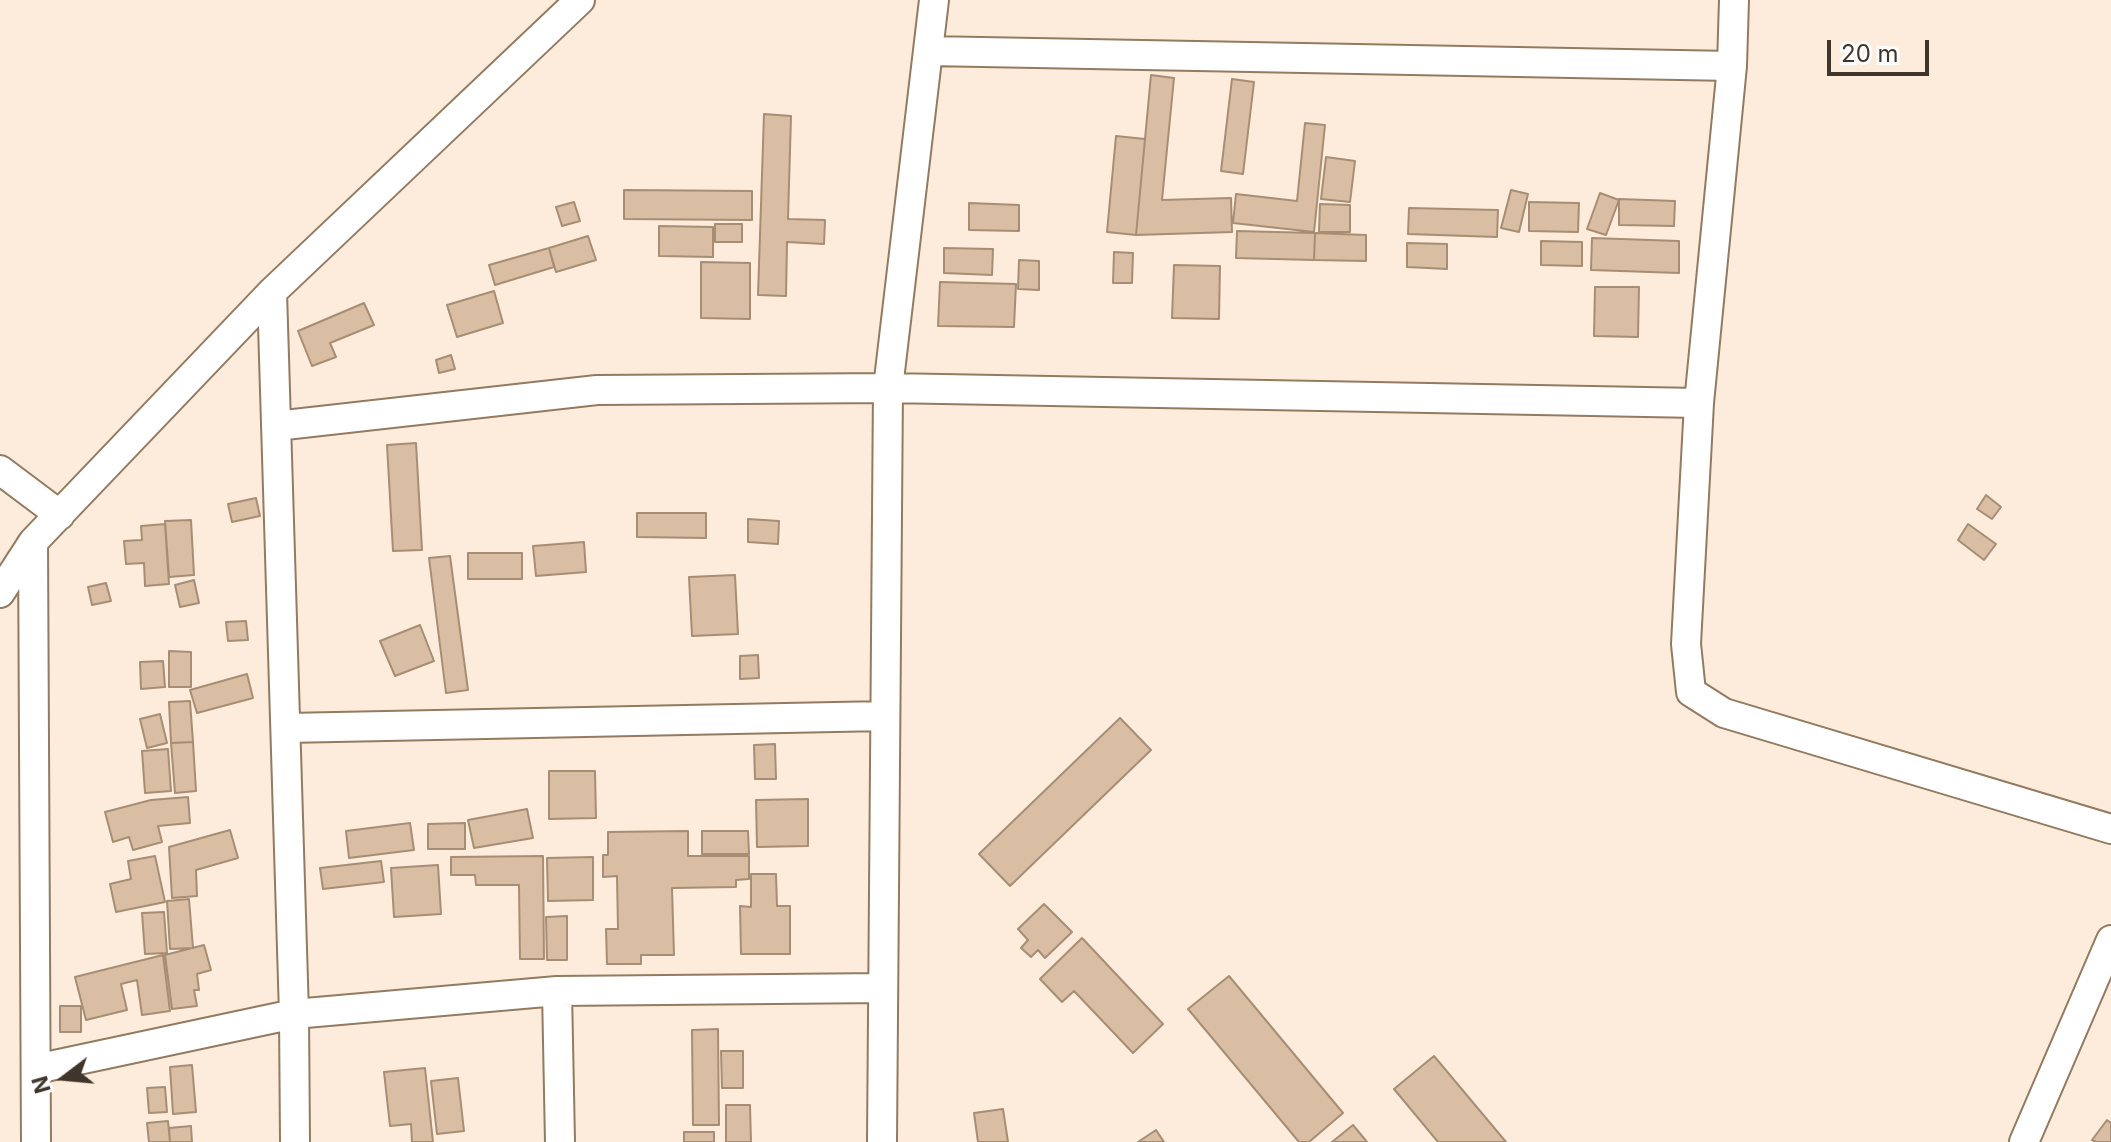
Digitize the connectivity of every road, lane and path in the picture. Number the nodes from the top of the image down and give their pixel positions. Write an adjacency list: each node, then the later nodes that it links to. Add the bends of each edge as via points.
1 (580, 0): 6 (street)
2 (934, 0): 4 (street)
3 (1734, 0): 5 (street)
4 (928, 51): 5 (street); 7 (street)
5 (1732, 66): 8 (street)
6 (272, 292): 9 (street); 11 (street)
7 (888, 388): 8 (street); 9 (street, via 597,390); 14 (street)
8 (1699, 403): 16 (street, via 1686,644 1691,692 1724,713)
9 (276, 426): 15 (street)
10 (0, 470): 11 (street)
11 (60, 515): 12 (street)
12 (33, 542): 13 (street); 21 (street)
13 (0, 593)
14 (885, 716): 15 (street); 18 (street)
15 (286, 728): 20 (street)
16 (2111, 829)
17 (2111, 940): 26 (street)
18 (883, 988): 19 (street); 25 (street)
19 (557, 991): 20 (street); 24 (street)
20 (294, 1014): 21 (street); 23 (street)
21 (36, 1069): 22 (street)
22 (36, 1142)
23 (295, 1142)
24 (560, 1142)
25 (882, 1142)
26 (2024, 1142)

